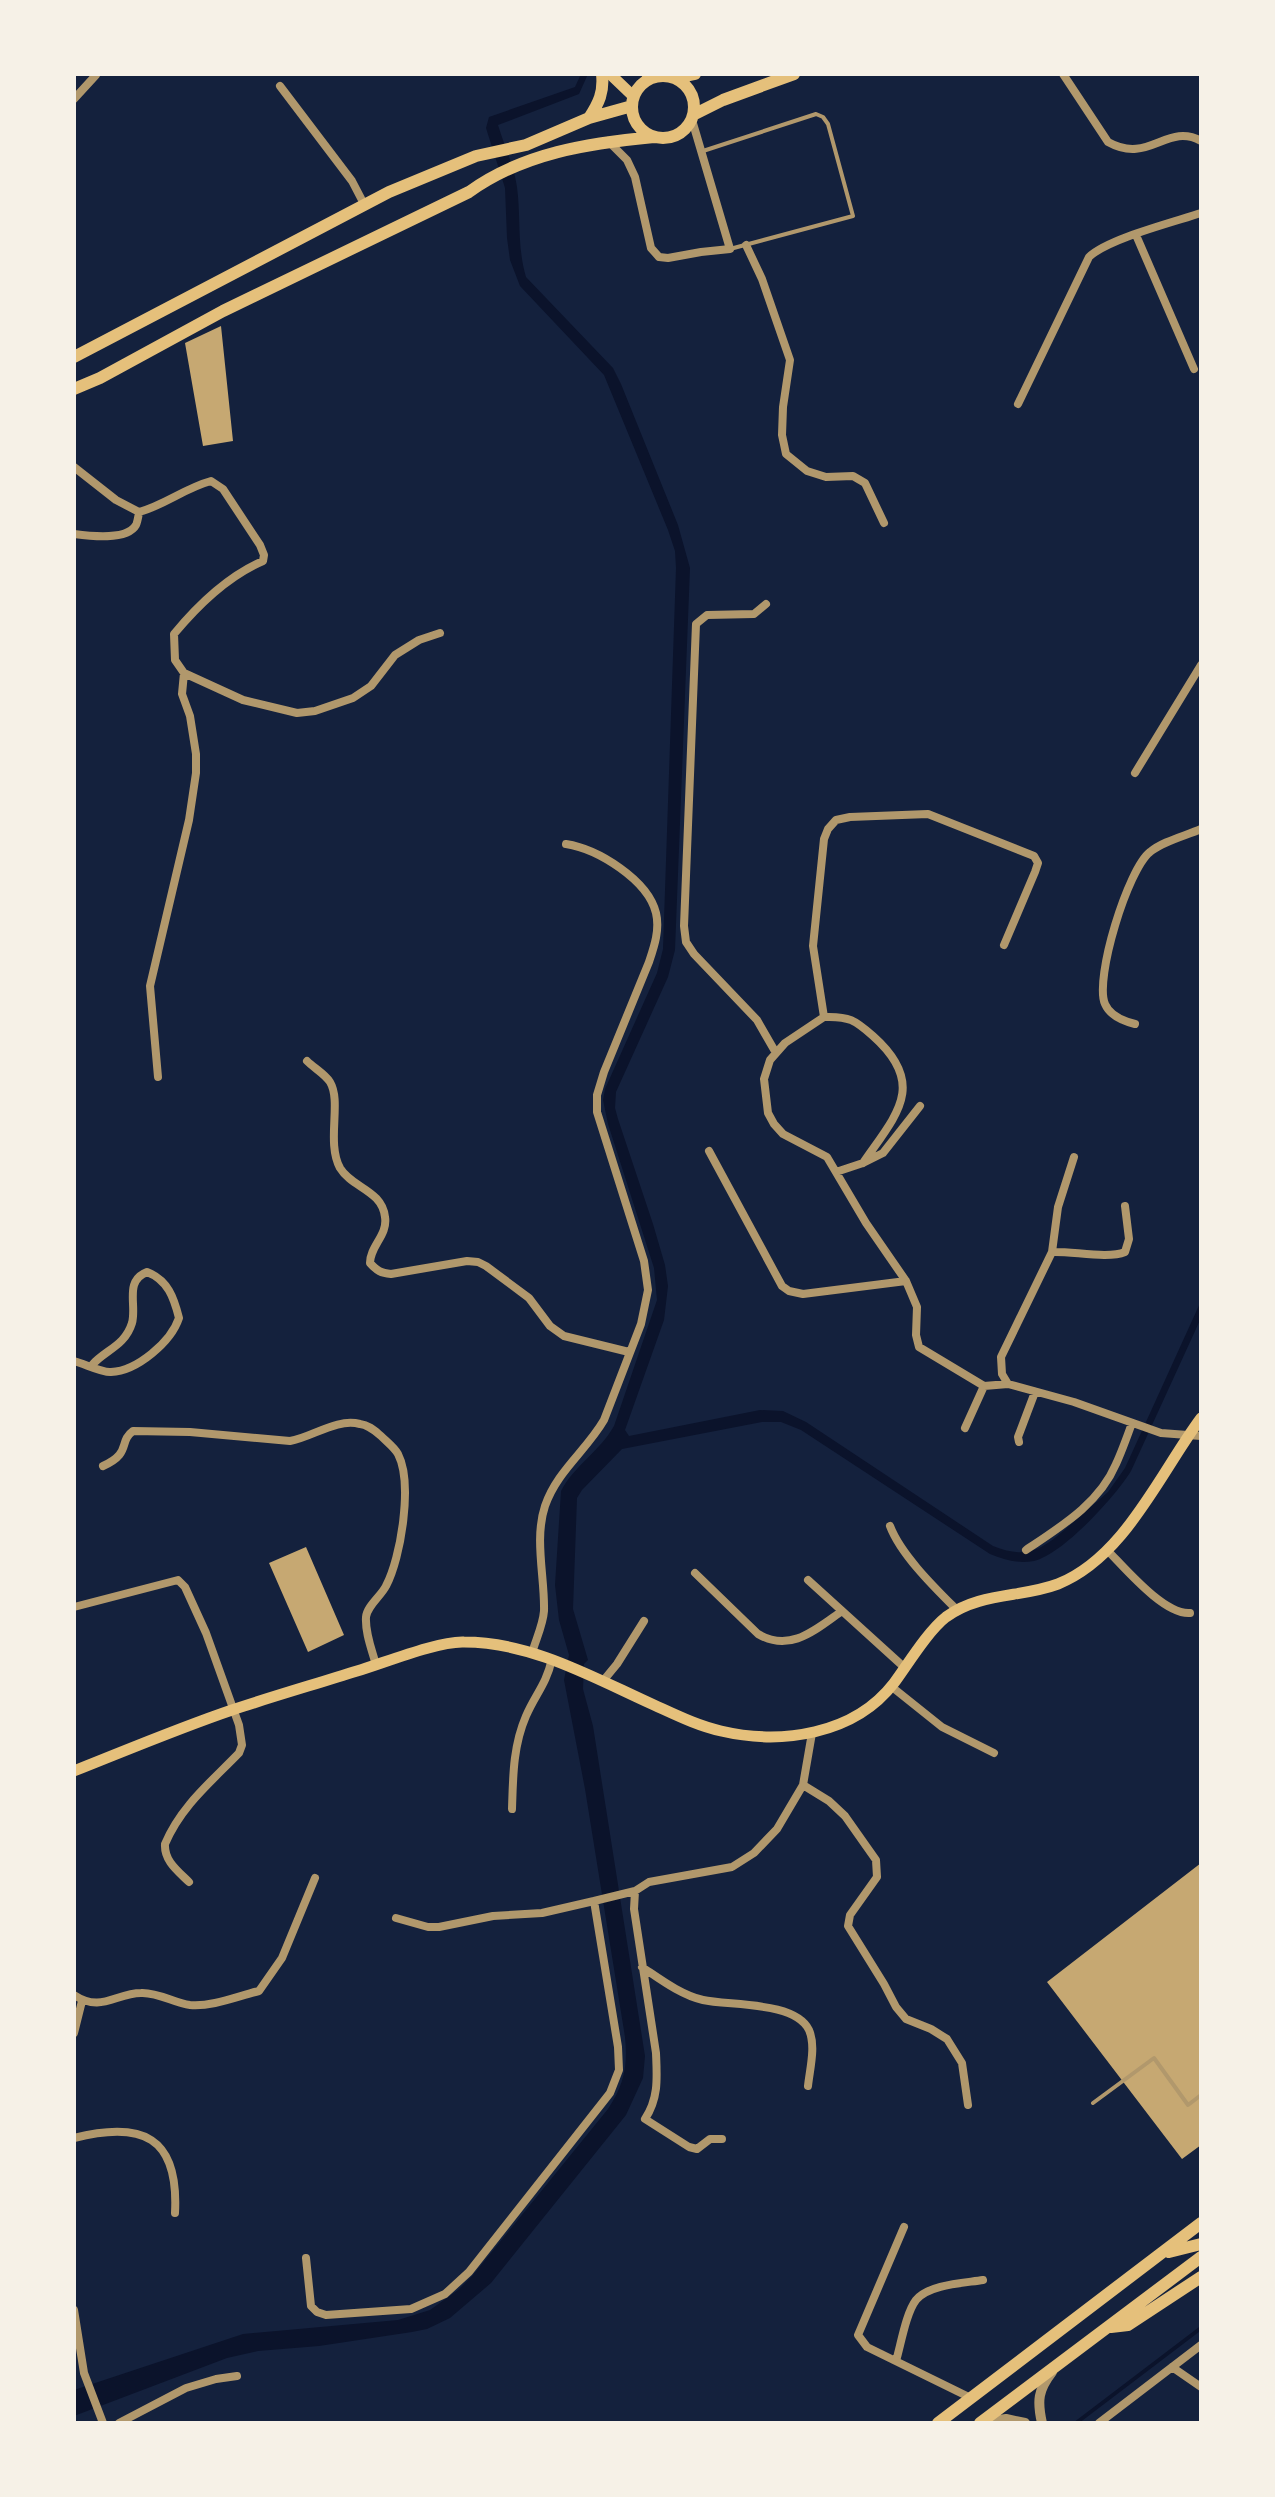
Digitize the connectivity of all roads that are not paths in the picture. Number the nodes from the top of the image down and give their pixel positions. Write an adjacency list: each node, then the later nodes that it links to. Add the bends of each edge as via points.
1 (602, 74): 13 (main road, via 600,101)
2 (610, 74): 11 (main road)
3 (695, 74): 8 (main road)
4 (794, 74): 12 (main road)
5 (1063, 74): 16 (street, via 1108,142 1118,148 1154,146 1183,134)
6 (96, 75): 10 (street)
7 (650, 75): 8 (main road); 11 (main road)
8 (676, 78): 12 (main road, via 691,94)
9 (280, 86): 18 (street)
10 (74, 99)
11 (633, 101): 13 (main road); 14 (main road, via 638,125)
12 (692, 117): 14 (main road, via 676,135); 17 (street)
13 (589, 118): 18 (main road, via 526,145 488,152)
14 (654, 137): 15 (main road)
15 (608, 141): 22 (street, via 635,177 651,248 659,257); 25 (main road, via 552,153 492,175 469,192)
16 (1201, 141)
17 (702, 151): 21 (lane, via 816,114 828,124 853,216); 22 (street)
18 (364, 204): 23 (main road)
19 (1201, 213): 20 (street)
20 (1136, 235): 24 (street); 26 (street, via 1089,257)
21 (746, 245): 22 (lane); 29 (street, via 790,360 783,407 786,454 807,471 860,479)
22 (730, 249)
23 (74, 357)
24 (1194, 369)
25 (74, 389)
26 (1018, 404)
27 (74, 467): 28 (street)
28 (139, 512): 30 (street, via 132,530 111,537); 34 (street, via 211,481 223,489 264,555 263,561 197,607 174,634 175,660)
29 (884, 523)
30 (74, 534)
31 (766, 604): 41 (street, via 754,614 707,615 696,624 684,926 694,954 757,1020)
32 (440, 633): 34 (street, via 395,655 371,686 353,698 315,711 297,713 254,703)
33 (1201, 665): 35 (street)
34 (184, 673): 43 (street, via 182,694 190,716 196,773 150,986)
35 (1135, 773)
36 (1201, 829): 40 (street, via 1149,853 1118,917 1102,992 1111,1014)
37 (566, 844): 52 (street, via 622,869 653,904 657,917 655,945 597,1095 648,1290)
38 (1004, 945): 39 (street, via 1038,863 1034,856 928,814 836,820 821,856 813,946)
39 (824, 1017): 41 (street); 47 (street, via 856,1021 900,1068 904,1091 895,1117)
40 (1135, 1024)
41 (776, 1053): 48 (street, via 764,1079 768,1113 783,1134 827,1157)
42 (307, 1061): 52 (street, via 329,1081 333,1092 340,1167 372,1193 385,1213 383,1233 370,1256 375,1269 391,1274 478,1262 529,1298 564,1336)
43 (158, 1077)
44 (920, 1106): 47 (street, via 883,1153)
45 (709, 1151): 51 (street, via 789,1291 803,1294)
46 (1074, 1157): 50 (street, via 1058,1207)
47 (863, 1163): 48 (street)
48 (836, 1172): 51 (street)
49 (1125, 1206): 50 (street, via 1125,1252)
50 (1052, 1252): 55 (street, via 1001,1357)
51 (906, 1281): 56 (street, via 917,1307 919,1347)
52 (629, 1352): 74 (street, via 604,1420 558,1477 544,1509 544,1614)
53 (74, 1361): 54 (street)
54 (92, 1365): 54 (street, via 126,1336 133,1321 133,1284 147,1272 158,1276 168,1287 179,1318 169,1339 121,1370 99,1371)
55 (1008, 1384): 56 (street); 57 (street)
56 (984, 1386): 60 (street)
57 (1035, 1392): 59 (street); 62 (street)
58 (1201, 1418): 61 (main road)
59 (1135, 1424): 61 (street); 65 (street, via 1098,1494)
60 (965, 1428)
61 (1195, 1436): 66 (main road)
62 (1019, 1442)
63 (103, 1466): 76 (street, via 121,1455 133,1431 290,1441 338,1424 360,1423 373,1429 399,1456 404,1477 393,1567 366,1614)
64 (890, 1526): 70 (street, via 894,1538)
65 (1026, 1550)
66 (1107, 1550): 70 (main road, via 1060,1583); 72 (street, via 1167,1606)
67 (695, 1573): 71 (street, via 769,1640 791,1641)
68 (808, 1580): 71 (street)
69 (74, 1607): 80 (street, via 178,1580 206,1633)
70 (957, 1610): 77 (main road, via 942,1620)
71 (842, 1611): 77 (street)
72 (1190, 1613)
73 (644, 1621): 78 (street)
74 (532, 1653): 75 (main road); 76 (main road, via 460,1641)
75 (557, 1661): 78 (main road); 85 (street, via 526,1715 515,1748)
76 (376, 1665): 80 (main road)
77 (905, 1668): 79 (main road)
78 (603, 1681): 81 (main road, via 719,1731 750,1736)
79 (892, 1687): 81 (main road, via 849,1721); 82 (street, via 942,1727)
80 (233, 1710): 83 (main road); 87 (street, via 241,1737 239,1753 201,1789 165,1844 170,1863)
81 (812, 1733): 84 (street)
82 (994, 1753)
83 (74, 1771)
84 (803, 1785): 88 (street, via 770,1838 743,1862 649,1882); 97 (street, via 845,1816 876,1860 877,1877 848,1926 906,2019 947,2039 962,2063)
85 (512, 1809)
86 (315, 1878): 92 (street, via 282,1958 259,1991 189,2005 140,1993 94,2003)
87 (189, 1882)
88 (630, 1892): 89 (street); 91 (street)
89 (595, 1900): 90 (street, via 439,1927); 106 (street, via 619,2070 610,2093 469,2272 445,2294 411,2309 326,2315 311,2306)
90 (396, 1918)
91 (642, 1967): 94 (street, via 702,2000 739,2002 802,2021 810,2032 812,2052); 99 (street, via 657,2075 657,2091 645,2119 689,2147)
92 (78, 1998): 93 (street)
93 (74, 2033)
94 (808, 2086)
95 (1201, 2095): 96 (lane, via 1188,2105 1154,2058)
96 (1093, 2103)
97 (968, 2105)
98 (74, 2138): 100 (street, via 125,2130 150,2138 170,2165)
99 (722, 2139)
100 (175, 2213)
101 (1201, 2223): 104 (main road)
102 (904, 2227): 112 (street, via 858,2335 867,2347)
103 (1201, 2244): 104 (main road)
104 (1159, 2255): 117 (main road)
105 (1201, 2257): 110 (main road)
106 (306, 2258)
107 (1201, 2277): 110 (main road, via 1128,2325)
108 (983, 2280): 112 (street, via 919,2296)
109 (74, 2310): 118 (street, via 84,2373)
110 (1109, 2327): 113 (main road)
111 (1201, 2345): 114 (street)
112 (896, 2361): 117 (street)
113 (1059, 2365): 121 (main road); 123 (street, via 1039,2395)
114 (1172, 2367): 116 (street); 124 (street)
115 (237, 2376): 119 (street, via 186,2388)
116 (1201, 2387)
117 (971, 2398): 120 (main road)
118 (102, 2419)
119 (119, 2423)
120 (938, 2423)
121 (982, 2423): 122 (street)
122 (1025, 2423)
123 (1042, 2423)
124 (1099, 2423)

